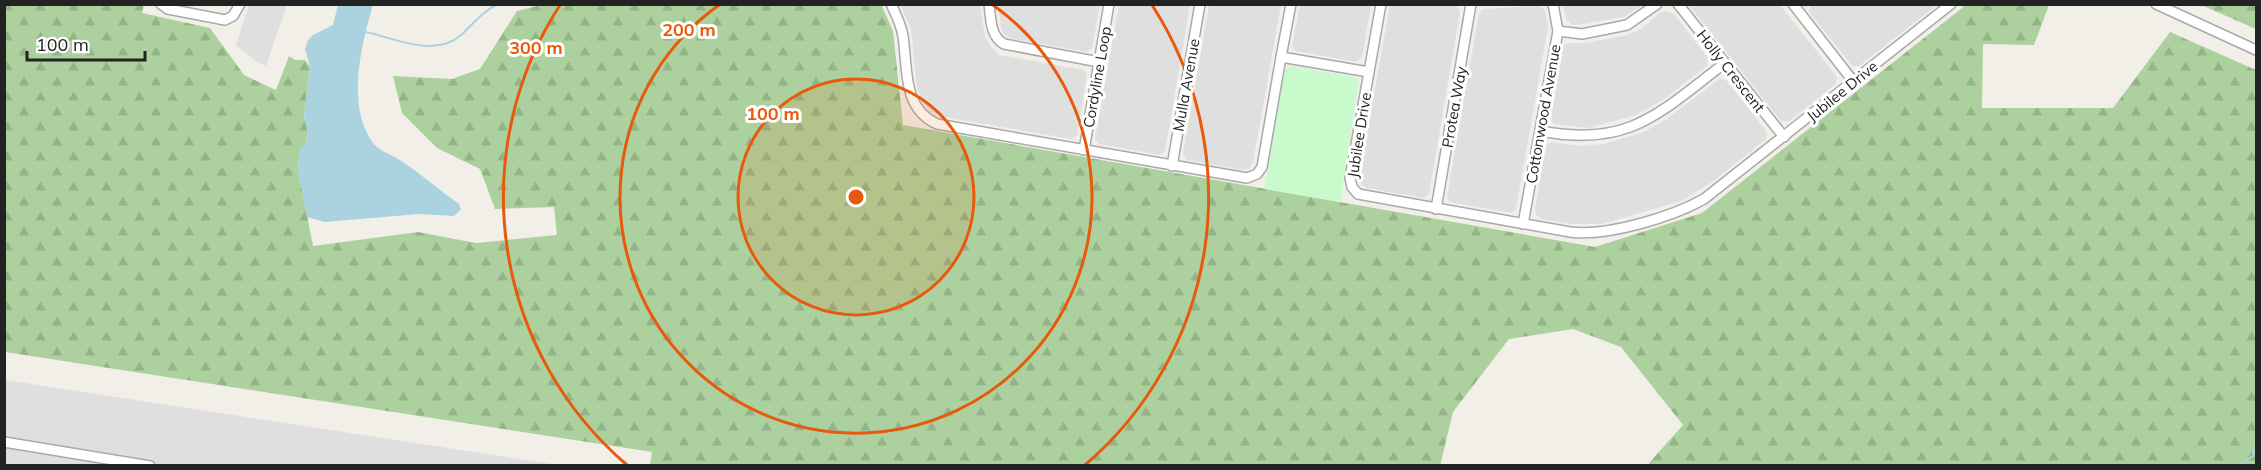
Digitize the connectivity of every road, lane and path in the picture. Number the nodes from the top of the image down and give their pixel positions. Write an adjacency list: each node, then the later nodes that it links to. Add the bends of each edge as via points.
1 (161, 4): 2 (street, via 168,9 225,20 233,16)
2 (240, 4)
3 (891, 4): 25 (street, via 903,36 911,98 929,121)
4 (989, 4): 19 (street, via 998,41)
5 (1109, 4): 19 (street, Cordyline Loop)
6 (1200, 4): 26 (street, Mulla Avenue)
7 (1291, 4): 18 (street)
8 (1381, 4): 21 (street)
9 (1471, 4): 27 (street, Protea Way)
10 (1553, 4): 16 (street, Cottonwood Avenue)
11 (1657, 4): 16 (street, via 1627,25 1582,34)
12 (1678, 4): 20 (street, Holly Crescent)
13 (1951, 4): 22 (street, Jubilee Drive)
14 (2156, 4): 17 (street)
15 (1794, 5): 22 (street)
16 (1558, 31): 23 (street, Cottonwood Avenue)
17 (2256, 50)
18 (1281, 57): 21 (street, Jubilee Drive); 26 (street, via 1263,162 1257,174 1242,178)
19 (1099, 62): 25 (street, Cordyline Loop)
20 (1725, 63): 23 (street, via 1639,124 1590,136); 24 (street, Holly Crescent)
21 (1369, 72): 27 (street, Jubilee Drive, via 1350,178 1352,187 1362,196)
22 (1854, 81): 24 (street, Jubilee Drive)
23 (1540, 130): 28 (street, Cottonwood Avenue)
24 (1784, 137): 28 (street, Jubilee Drive, via 1709,196 1682,210 1593,234)
25 (1084, 150): 26 (street)
26 (1172, 166)
27 (1436, 208): 28 (street, Jubilee Drive)
28 (1523, 224)
29 (4, 442): 30 (street)
30 (150, 465)

